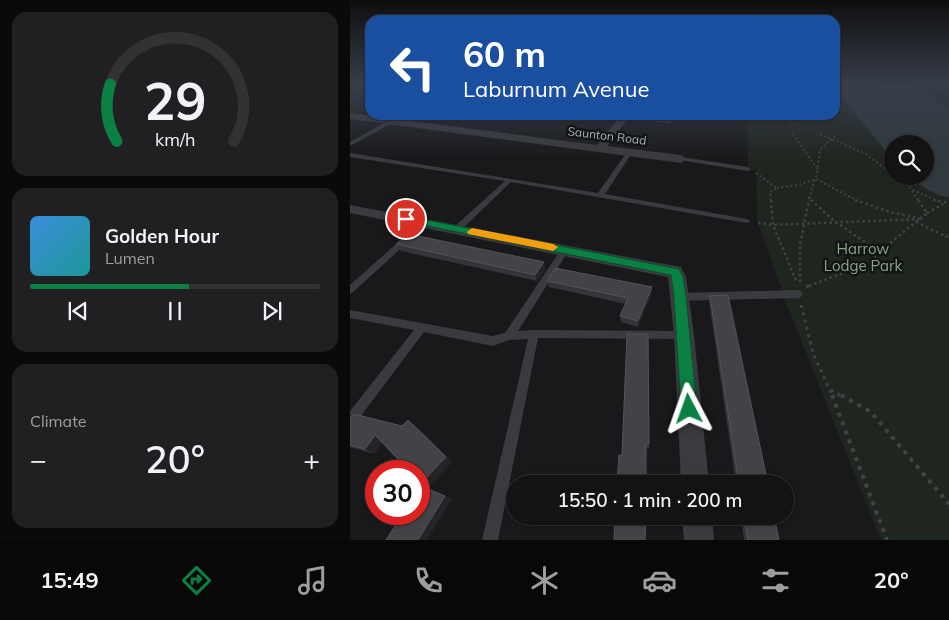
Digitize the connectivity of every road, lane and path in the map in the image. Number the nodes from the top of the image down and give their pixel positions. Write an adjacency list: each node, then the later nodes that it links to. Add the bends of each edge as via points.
1 (350, 114): 2 (street, Saunton Road)
2 (365, 116)
3 (388, 120): 9 (street, Saunton Road)
4 (622, 120): 15 (street)
5 (660, 120): 10 (lane)
6 (785, 120): 11 (path)
7 (814, 120): 12 (path)
8 (830, 120): 13 (path, via 838,125 838,133)
9 (394, 121): 14 (lane); 15 (street, Saunton Road)
10 (669, 121)
11 (790, 122): 12 (path); 21 (path, via 792,132)
12 (797, 124): 13 (path)
13 (833, 139): 19 (path); 21 (path, via 820,150)
14 (350, 144)
15 (599, 149): 16 (street, Saunton Road)
16 (629, 152): 18 (street, Saunton Road); 27 (lane)
17 (350, 154): 23 (lane)
18 (682, 159): 20 (lane)
19 (884, 166)
20 (748, 169): 25 (path)
21 (818, 170): 22 (path)
22 (816, 179): 25 (path); 28 (path); 32 (path, via 855,201 894,214)
23 (510, 180): 27 (lane); 39 (lane)
24 (906, 185): 26 (path)
25 (777, 188): 38 (path, via 770,192)
26 (912, 190): 29 (path, via 931,199); 31 (path)
27 (600, 196): 33 (lane)
28 (809, 197): 36 (path); 37 (path)
29 (948, 202): 31 (path)
30 (350, 208): 35 (street)
31 (927, 213): 32 (path)
32 (921, 218): 34 (path); 36 (path)
33 (747, 221): 38 (path)
34 (916, 222): 40 (path); 42 (path)
35 (425, 223): 39 (street); 43 (lane)
36 (836, 223): 37 (path); 42 (path)
37 (805, 224): 38 (path); 44 (path, via 800,245)
38 (773, 225): 44 (path)
39 (457, 229): 41 (street)
40 (949, 238)
41 (565, 250): 45 (street, via 669,269 677,277); 50 (lane)
42 (879, 252): 44 (path, via 870,263)
43 (350, 290)
44 (799, 291): 45 (lane); 51 (path, via 813,353)
45 (680, 297): 49 (street)
46 (350, 314): 47 (lane)
47 (421, 328): 50 (lane, via 493,341); 52 (lane)
48 (534, 334): 49 (lane); 50 (lane); 56 (lane)
49 (684, 335): 53 (street)
50 (509, 336)
51 (830, 389): 54 (path, via 872,412); 58 (path)
52 (350, 421)
53 (694, 475)
54 (949, 504)
55 (698, 525): 57 (street)
56 (490, 540)
57 (699, 540)
58 (887, 540)

